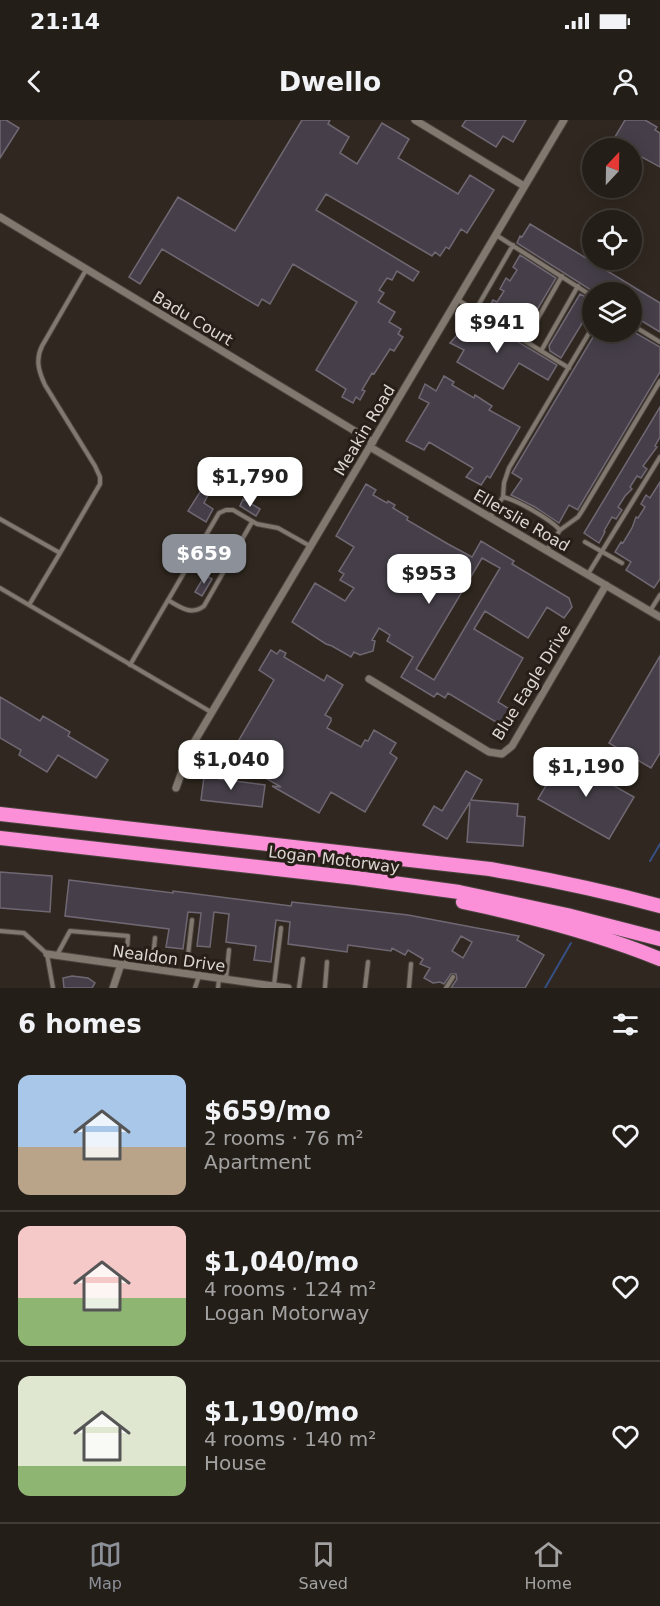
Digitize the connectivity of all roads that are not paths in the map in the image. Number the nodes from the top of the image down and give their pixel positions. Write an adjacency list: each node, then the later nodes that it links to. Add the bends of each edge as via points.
1 (415, 120): 3 (street)
2 (564, 120): 3 (street, Meakin Road)
3 (525, 186): 5 (street, Meakin Road)
4 (0, 217): 7 (street, Badu Court)
5 (496, 235): 6 (lane); 11 (street, Meakin Road)
6 (513, 245): 8 (lane); 12 (lane)
7 (87, 269): 20 (street, Badu Court); 31 (lane, via 38,356 45,385 100,477 100,484)
8 (562, 276): 9 (lane); 14 (lane)
9 (578, 286): 10 (lane); 17 (lane)
10 (582, 289)
11 (457, 300): 12 (lane); 20 (street, Meakin Road)
12 (475, 311): 14 (lane)
13 (642, 331): 16 (lane)
14 (525, 341): 17 (lane)
15 (584, 342): 18 (lane)
16 (660, 342)
17 (540, 351): 18 (lane)
18 (569, 368): 22 (lane, via 509,468)
19 (660, 381): 26 (lane, via 578,517)
20 (372, 444): 23 (street, Ellerslie Road); 28 (street, Meakin Road)
21 (660, 457): 30 (lane)
22 (503, 497): 23 (lane); 26 (lane)
23 (490, 518): 29 (street, Ellerslie Road)
24 (0, 519): 31 (lane)
25 (252, 522): 28 (lane, via 278,528); 37 (lane, via 204,606 192,612); 37 (lane, via 233,510 219,513)
26 (560, 530): 29 (lane)
27 (585, 542): 30 (lane)
28 (310, 547): 43 (street, Meakin Road)
29 (547, 551): 33 (street, Ellerslie Road)
30 (602, 552): 32 (lane); 33 (lane)
31 (60, 553): 38 (lane)
32 (622, 563)
33 (588, 575): 34 (street, Ellerslie Road)
34 (606, 585): 39 (street, Ellerslie Road); 42 (street, Blue Eagle Drive, via 512,746 502,754 489,752)
35 (0, 588): 38 (lane)
36 (660, 595): 39 (lane)
37 (168, 600): 41 (lane)
38 (29, 605): 41 (lane)
39 (650, 611): 40 (street, Ellerslie Road)
40 (660, 617)
41 (130, 665): 43 (lane)
42 (369, 679)
43 (211, 713): 44 (street, Meakin Road, via 190,749)
44 (176, 788)
45 (0, 814): 48 (highway, Logan Motorway, via 490,870 587,887)
46 (0, 838): 47 (highway, Logan Motorway)
47 (356, 878): 53 (highway, Logan Motorway, via 518,903); 58 (highway, via 390,890 555,923)
48 (660, 906)
49 (192, 920): 64 (lane)
50 (281, 928): 69 (lane)
51 (0, 931): 55 (lane, via 24,933)
52 (155, 938): 63 (lane)
53 (660, 939)
54 (229, 950): 67 (lane)
55 (47, 954): 56 (street, Nealdon Drive); 70 (lane)
56 (57, 955): 62 (street, Nealdon Drive); 62 (lane, via 70,931 128,936)
57 (303, 959): 75 (lane)
58 (660, 959)
59 (327, 962): 76 (lane)
60 (368, 962): 77 (lane)
61 (411, 964): 78 (lane)
62 (124, 965): 63 (street, Nealdon Drive); 71 (street)
63 (152, 969): 64 (street, Nealdon Drive)
64 (186, 974): 65 (street, Nealdon Drive)
65 (200, 976): 67 (street, Nealdon Drive); 72 (lane)
66 (453, 977): 79 (lane)
67 (222, 979): 68 (street, Nealdon Drive); 73 (lane)
68 (257, 986): 69 (street, Nealdon Drive)
69 (274, 986): 74 (street, Nealdon Drive)
70 (53, 988)
71 (113, 988)
72 (195, 988)
73 (218, 988)
74 (288, 988)
75 (299, 988)
76 (325, 988)
77 (365, 988)
78 (409, 988)
79 (446, 988)

